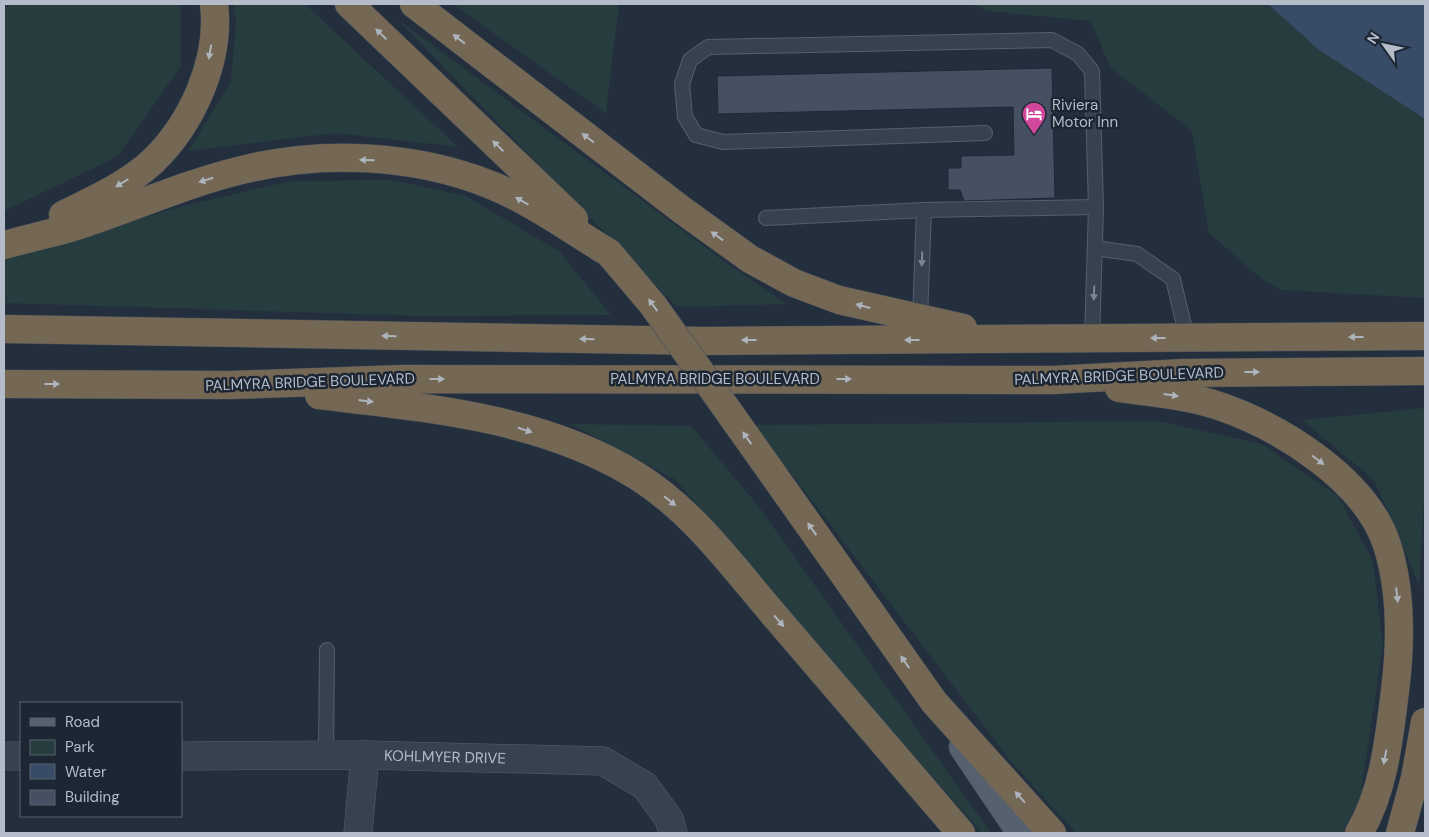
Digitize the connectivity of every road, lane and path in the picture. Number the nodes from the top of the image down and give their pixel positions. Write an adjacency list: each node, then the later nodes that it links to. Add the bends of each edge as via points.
1 (214, 4): 8 (highway, one-way to 8, via 208,64 198,95 186,120 169,143 151,163 127,180)
2 (349, 4): 10 (highway, one-way to 2)
3 (414, 4): 11 (highway, one-way to 3, via 868,308 817,292 750,259 674,205)
4 (986, 133): 5 (lane, via 723,142 696,135 685,118 682,84 690,60 708,47 1052,40 1078,54 1092,71)
5 (1096, 207): 6 (lane); 9 (lane)
6 (924, 210): 7 (lane); 11 (lane, one-way to 11)
7 (766, 218)
8 (4, 244): 10 (highway, one-way to 8, via 518,198 470,177 394,161 334,159 275,163 220,176 70,228)
9 (1095, 248): 14 (lane, via 1137,254 1173,279); 15 (lane, one-way to 15)
10 (609, 253): 22 (highway, one-way to 10, bridge, via 653,305)
11 (920, 319): 16 (highway)
12 (4, 329): 16 (highway, one-way to 12, via 705,341)
13 (1425, 336): 14 (highway, one-way to 14)
14 (1187, 338): 15 (highway, one-way to 15)
15 (1092, 339): 16 (highway)
16 (1013, 340)
17 (1425, 371): 18 (highway, PALMYRA BRIDGE BOULEVARD, one-way to 17, via 1182,373)
18 (1053, 380): 20 (highway, PALMYRA BRIDGE BOULEVARD, one-way to 18, via 403,379); 34 (highway, one-way to 34, via 1178,396 1240,414 1316,458 1344,482 1374,519 1386,543 1395,574 1399,638 1397,679 1386,756 1372,806)
19 (4, 384): 20 (highway, PALMYRA BRIDGE BOULEVARD, one-way to 20)
20 (231, 385): 31 (highway, one-way to 31, via 466,414 502,422 561,441 638,477 697,525)
21 (327, 650): 24 (lane)
22 (934, 702): 32 (main road); 33 (highway, one-way to 22)
23 (1425, 722): 35 (highway, via 1415,778)
24 (326, 755): 25 (street, KOHLMYER DRIVE); 28 (street, KOHLMYER DRIVE)
25 (365, 755): 29 (street); 30 (street, KOHLMYER DRIVE, via 602,761 645,786 669,819)
26 (4, 756): 27 (street)
27 (20, 756)
28 (182, 756)
29 (358, 833)
30 (673, 833)
31 (961, 833)
32 (1021, 833)
33 (1052, 833)
34 (1359, 833)
35 (1400, 833)

